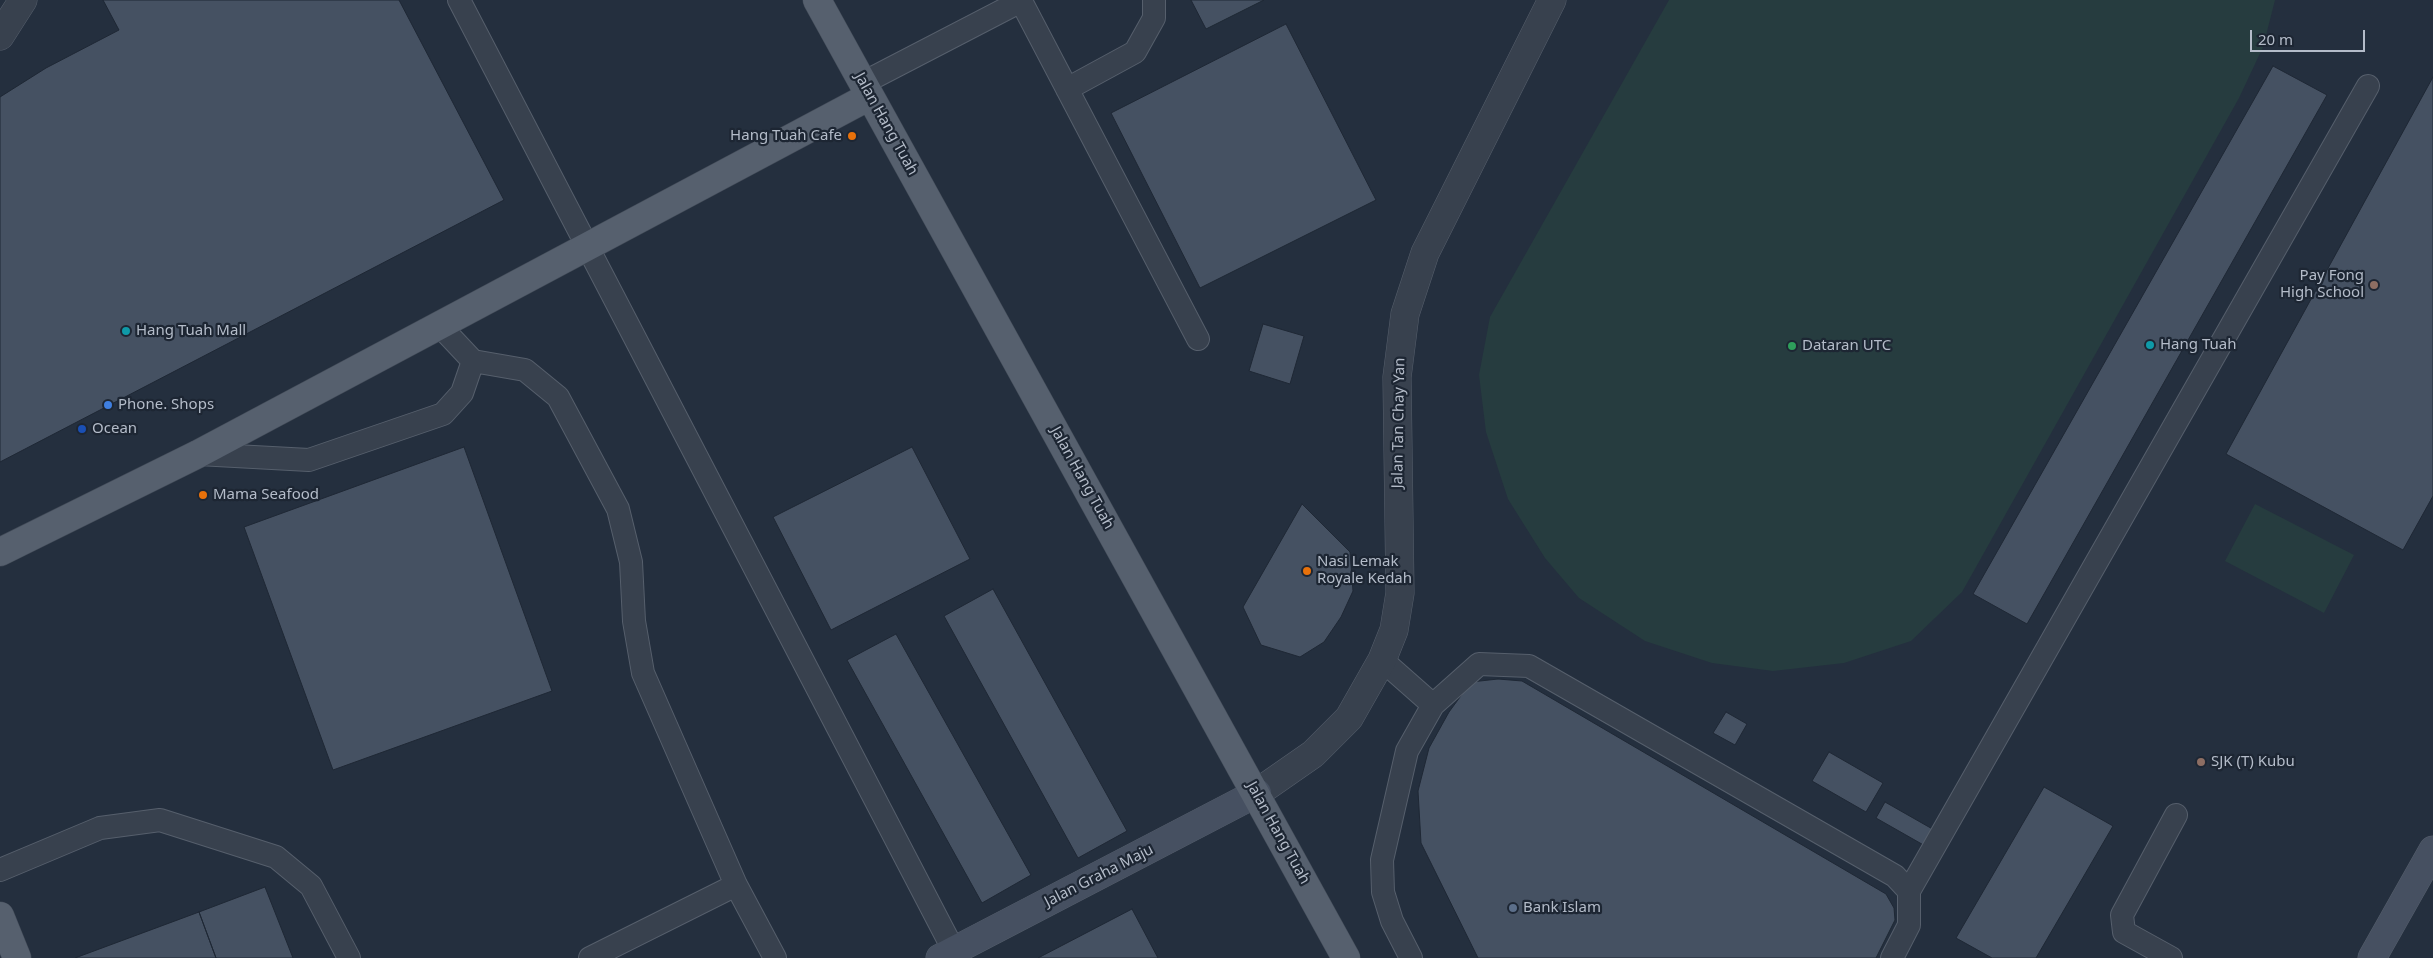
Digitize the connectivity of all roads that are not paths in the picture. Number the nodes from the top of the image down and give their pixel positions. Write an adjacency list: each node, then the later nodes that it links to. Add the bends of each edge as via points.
1 (23, 0): 7 (street)
2 (459, 0): 11 (lane)
3 (817, 0): 9 (main road, Jalan Hang Tuah)
4 (1021, 0): 9 (lane); 10 (lane)
5 (1154, 0): 10 (lane, via 1154,18 1135,52)
6 (1552, 0): 17 (street, Jalan Tan Chay Yan, via 1425,253 1405,314 1397,377 1400,593 1394,630)
7 (0, 36)
8 (2368, 86): 24 (lane)
9 (867, 89): 11 (main road); 19 (main road, Jalan Hang Tuah)
10 (1067, 89): 13 (lane)
11 (588, 246): 12 (main road); 26 (lane)
12 (441, 327): 14 (lane); 15 (main road)
13 (1198, 338)
14 (473, 361): 15 (lane, via 462,393 444,414 309,460); 23 (lane, via 525,370 558,397 618,508 631,562 634,621 643,673)
15 (198, 454): 16 (main road)
16 (0, 552)
17 (1382, 660): 18 (lane); 19 (street, Jalan Tan Chay Yan, via 1349,718 1313,754)
18 (1434, 705): 24 (lane, via 1479,664 1529,666 1895,876); 32 (lane, via 1407,752 1382,860 1383,892 1392,921)
19 (1257, 793): 26 (main road, Jalan Graha Maju); 31 (main road, Jalan Hang Tuah)
20 (2176, 815): 34 (lane, via 2122,915 2124,932)
21 (2433, 850): 35 (main road)
22 (0, 870): 28 (lane, via 100,828 160,820 276,857 311,886)
23 (736, 885): 29 (lane); 30 (lane)
24 (1909, 891): 33 (lane, via 1909,925)
25 (0, 916): 27 (main road)
26 (947, 954)
27 (17, 958)
28 (349, 958)
29 (590, 958)
30 (775, 958)
31 (1346, 958)
32 (1411, 958)
33 (1892, 958)
34 (2171, 958)
35 (2372, 958)

